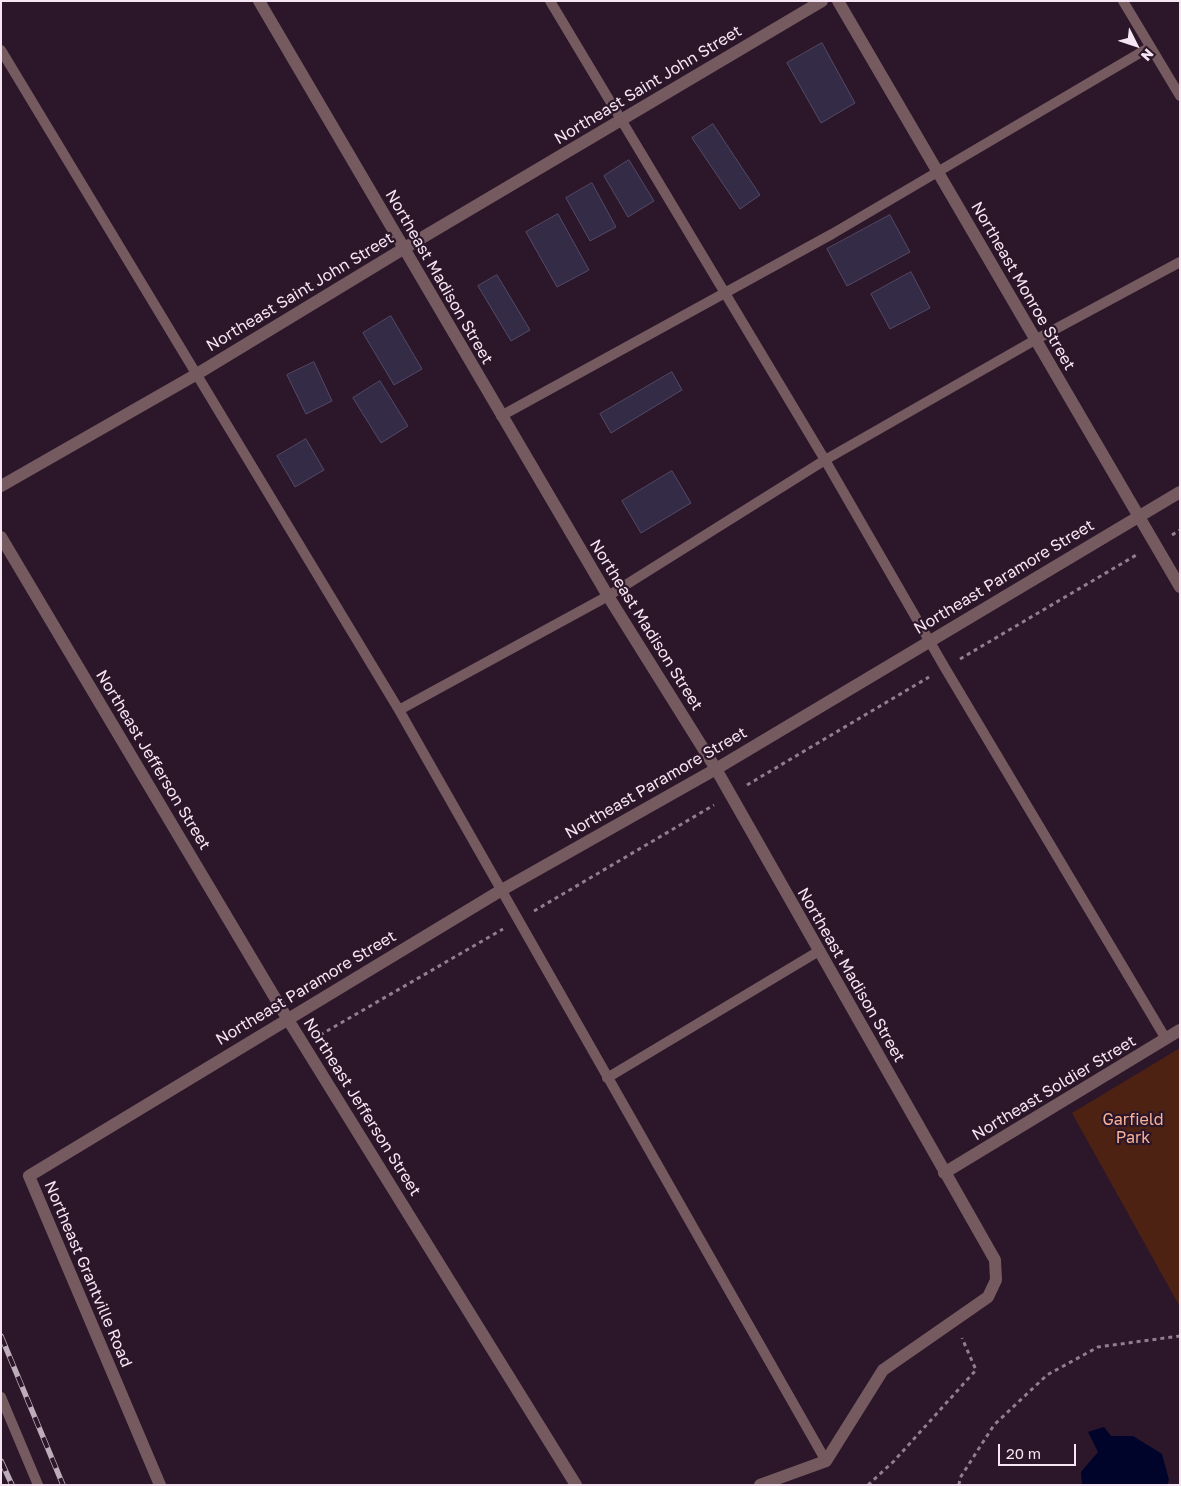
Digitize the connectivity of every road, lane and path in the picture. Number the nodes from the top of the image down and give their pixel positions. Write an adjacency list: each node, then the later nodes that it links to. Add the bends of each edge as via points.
1 (259, 1): 11 (street, Northeast Madison Street)
2 (550, 1): 9 (lane)
3 (822, 1): 9 (street, Northeast Saint John Street)
4 (838, 1): 10 (street, Northeast Monroe Street)
5 (1123, 1): 6 (lane)
6 (1150, 46): 8 (lane); 10 (lane)
7 (1, 50): 15 (lane)
8 (1180, 96)
9 (620, 120): 11 (street, Northeast Saint John Street); 13 (lane)
10 (938, 174): 13 (lane); 14 (street, Northeast Monroe Street)
11 (403, 248): 15 (street, Northeast Saint John Street); 16 (street, Northeast Madison Street)
12 (1180, 262): 14 (lane)
13 (725, 295): 16 (lane); 17 (lane)
14 (1036, 340): 17 (lane); 20 (street, Northeast Monroe Street)
15 (197, 374): 18 (street, Northeast Saint John Street); 25 (lane)
16 (502, 416): 23 (street, Northeast Madison Street)
17 (825, 460): 23 (lane); 24 (lane)
18 (1, 486)
19 (1180, 492): 20 (street, Northeast Paramore Street)
20 (1138, 517): 22 (street, Northeast Monroe Street); 24 (street, Northeast Paramore Street)
21 (1, 537): 29 (street, Northeast Jefferson Street)
22 (1180, 587)
23 (608, 596): 25 (lane); 26 (street, Northeast Madison Street)
24 (930, 640): 26 (street, Northeast Paramore Street); 31 (lane)
25 (399, 710): 27 (lane)
26 (716, 769): 27 (street, Northeast Paramore Street); 28 (street, Northeast Madison Street)
27 (500, 891): 29 (street, Northeast Paramore Street); 32 (lane)
28 (819, 952): 32 (lane); 34 (street, Northeast Madison Street)
29 (287, 1018): 33 (street, Northeast Paramore Street); 41 (street, Northeast Jefferson Street)
30 (1180, 1030): 31 (street, Northeast Soldier Street)
31 (1166, 1039): 34 (street, Northeast Soldier Street)
32 (607, 1078): 38 (lane)
33 (148, 1104): 40 (street, Northeast Grantville Road, via 29,1176)
34 (944, 1173): 38 (street, Northeast Madison Street, via 995,1260 996,1280 988,1297 883,1370)
35 (961, 1335): 43 (path, via 976,1370 894,1462)
36 (1180, 1336): 44 (path, via 1098,1347 1047,1375 994,1425 960,1478)
37 (1, 1397): 39 (lane)
38 (826, 1460): 42 (street)
39 (38, 1485)
40 (160, 1485)
41 (576, 1485)
42 (760, 1485)
43 (868, 1485)
44 (959, 1485)

